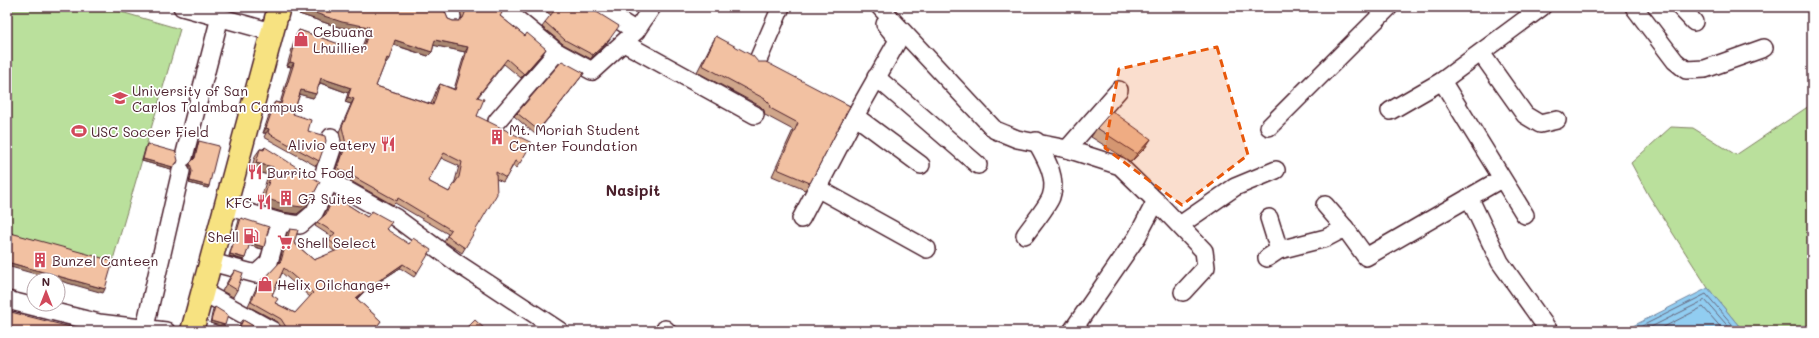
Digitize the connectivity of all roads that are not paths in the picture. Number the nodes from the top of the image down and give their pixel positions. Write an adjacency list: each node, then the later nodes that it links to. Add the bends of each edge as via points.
1 (182, 7): 13 (street)
2 (279, 7): 16 (main road)
3 (502, 7): 19 (street)
4 (598, 7): 15 (street)
5 (652, 7): 15 (street)
6 (782, 7): 21 (street)
7 (870, 7): 22 (street, via 897,39)
8 (880, 7): 32 (street, via 995,130 1017,139)
9 (1389, 7): 30 (street)
10 (1542, 7): 20 (street)
11 (1634, 7): 18 (street, via 1675,61 1686,70 1705,69)
12 (1680, 7): 14 (street)
13 (220, 17): 16 (street); 56 (street, via 182,164)
14 (1694, 22)
15 (636, 31): 17 (street)
16 (272, 32): 43 (main road)
17 (624, 43): 19 (street, via 592,71); 26 (street)
18 (1764, 48)
19 (557, 52): 29 (street)
20 (1481, 53): 23 (street); 28 (street, via 1525,115 1540,124)
21 (758, 60)
22 (876, 77): 27 (street); 35 (street)
23 (1442, 81): 25 (street); 37 (street)
24 (1119, 90): 33 (street)
25 (1390, 111)
26 (755, 115)
27 (854, 116): 34 (street); 39 (street)
28 (1558, 120)
29 (497, 121)
30 (1269, 127)
31 (331, 137): 38 (street, via 333,146 323,176)
32 (1036, 141): 33 (street); 50 (street, via 1053,182 1051,197)
33 (1067, 149): 41 (street, via 1120,166)
34 (921, 165)
35 (978, 165)
36 (1276, 170): 48 (street, via 1235,187)
37 (1501, 179): 40 (street); 44 (street)
38 (330, 180): 47 (street, via 314,213 300,225); 60 (street, via 396,218 457,263)
39 (817, 188): 46 (street); 51 (street)
40 (1470, 197): 49 (street, via 1366,257); 62 (street, via 1500,262)
41 (1156, 200): 48 (street); 61 (street, via 1137,237)
42 (1325, 205): 49 (street)
43 (226, 206): 47 (street); 52 (main road)
44 (1525, 215)
45 (1269, 218): 49 (street, via 1273,254 1326,238)
46 (801, 219)
47 (280, 222): 52 (street, via 269,262 256,274)
48 (1180, 225): 54 (street, via 1204,251 1206,267)
49 (1345, 228)
50 (1025, 235)
51 (927, 249)
52 (211, 262): 53 (main road)
53 (203, 292): 58 (main road); 59 (street)
54 (1183, 292)
55 (7, 300): 56 (street, via 99,323)
56 (144, 330): 57 (street)
57 (166, 331)
58 (192, 331)
59 (273, 331)
60 (560, 331)
61 (1072, 331)
62 (1549, 331)

